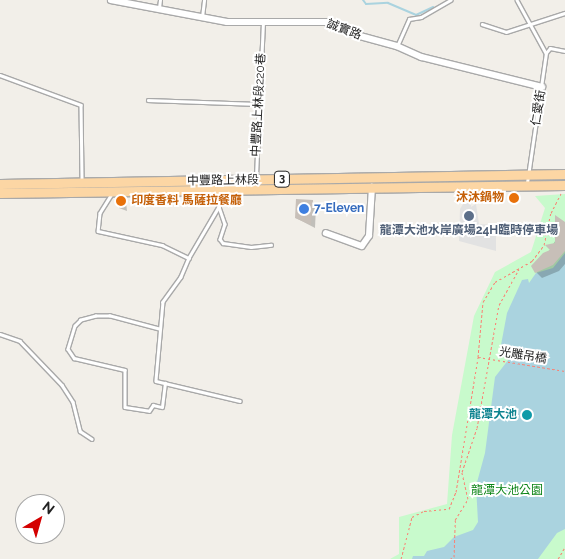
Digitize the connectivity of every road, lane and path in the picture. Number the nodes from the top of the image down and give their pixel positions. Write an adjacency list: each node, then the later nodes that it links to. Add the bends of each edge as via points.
1 (111, 0): 6 (street, 誠實路)
2 (160, 0): 6 (lane)
3 (204, 0): 8 (lane)
4 (450, 0): 12 (lane, via 427,14 409,19)
5 (517, 0): 11 (lane)
6 (158, 11): 8 (street, 誠實路)
7 (565, 12): 11 (lane)
8 (202, 18): 9 (street, 誠實路, via 227,22)
9 (263, 21): 12 (street, 誠實路, via 318,20); 18 (lane, 中豐路上林段220巷)
10 (482, 24): 11 (lane, via 506,32)
11 (530, 25): 14 (lane)
12 (398, 46): 16 (street, 誠實路, via 422,56)
13 (565, 50): 14 (lane, via 550,48)
14 (546, 53): 16 (lane, 仁愛街)
15 (0, 75): 24 (lane, via 81,105)
16 (542, 88): 22 (lane, 仁愛街)
17 (148, 100): 18 (lane)
18 (257, 104): 21 (lane, 中豐路上林段220巷)
19 (565, 174): 22 (main road, 中豐路上林段 / 3)
20 (228, 180): 21 (main road, 中豐路上林段 / 3); 24 (main road, 中豐路上林段 / 3); 27 (lane)
21 (256, 180): 22 (main road, 中豐路上林段 / 3); 28 (lane, 中豐路上林段220巷)
22 (527, 180): 25 (main road, 中豐路上林段 / 3); 26 (main road, 中豐路上林段 / 3)
23 (0, 184): 24 (main road, 中豐路上林段 / 3)
24 (82, 184)
25 (565, 185): 35 (path, via 550,213 544,245 532,261)
26 (372, 187): 28 (main road, 中豐路上林段 / 3); 32 (street, via 369,236 362,246)
27 (225, 190): 28 (main road, 中豐路上林段 / 3); 30 (main road, 中豐路上林段 / 3); 31 (lane)
28 (256, 190)
29 (0, 193): 30 (main road, 中豐路上林段 / 3)
30 (112, 193): 34 (lane, via 100,213 98,231 162,245)
31 (219, 207): 33 (lane, via 225,224 220,238 223,242 251,247); 34 (lane)
32 (326, 233)
33 (271, 245)
34 (189, 258): 36 (lane, via 182,277 163,302)
35 (519, 268): 38 (path, via 495,282 483,302); 39 (path, via 499,305)
36 (159, 329): 41 (lane, via 156,381); 41 (lane, via 110,316 96,316 81,320 75,326 68,349 74,358 125,370 125,407 149,411 153,405 162,407)
37 (0, 334): 43 (lane, via 20,341 62,385 73,402 80,431)
38 (478, 357): 39 (path, 光雕吊橋, bridge); 46 (path, via 456,492 449,508 424,511 412,517)
39 (489, 359): 40 (path, 光雕吊橋, bridge); 45 (path, via 477,428 462,472 468,499 455,520)
40 (565, 372)
41 (165, 383): 42 (lane)
42 (240, 401)
43 (92, 439)
44 (565, 547): 48 (path)
45 (455, 558): 47 (path)
46 (401, 559)
47 (450, 559)
48 (558, 559)

